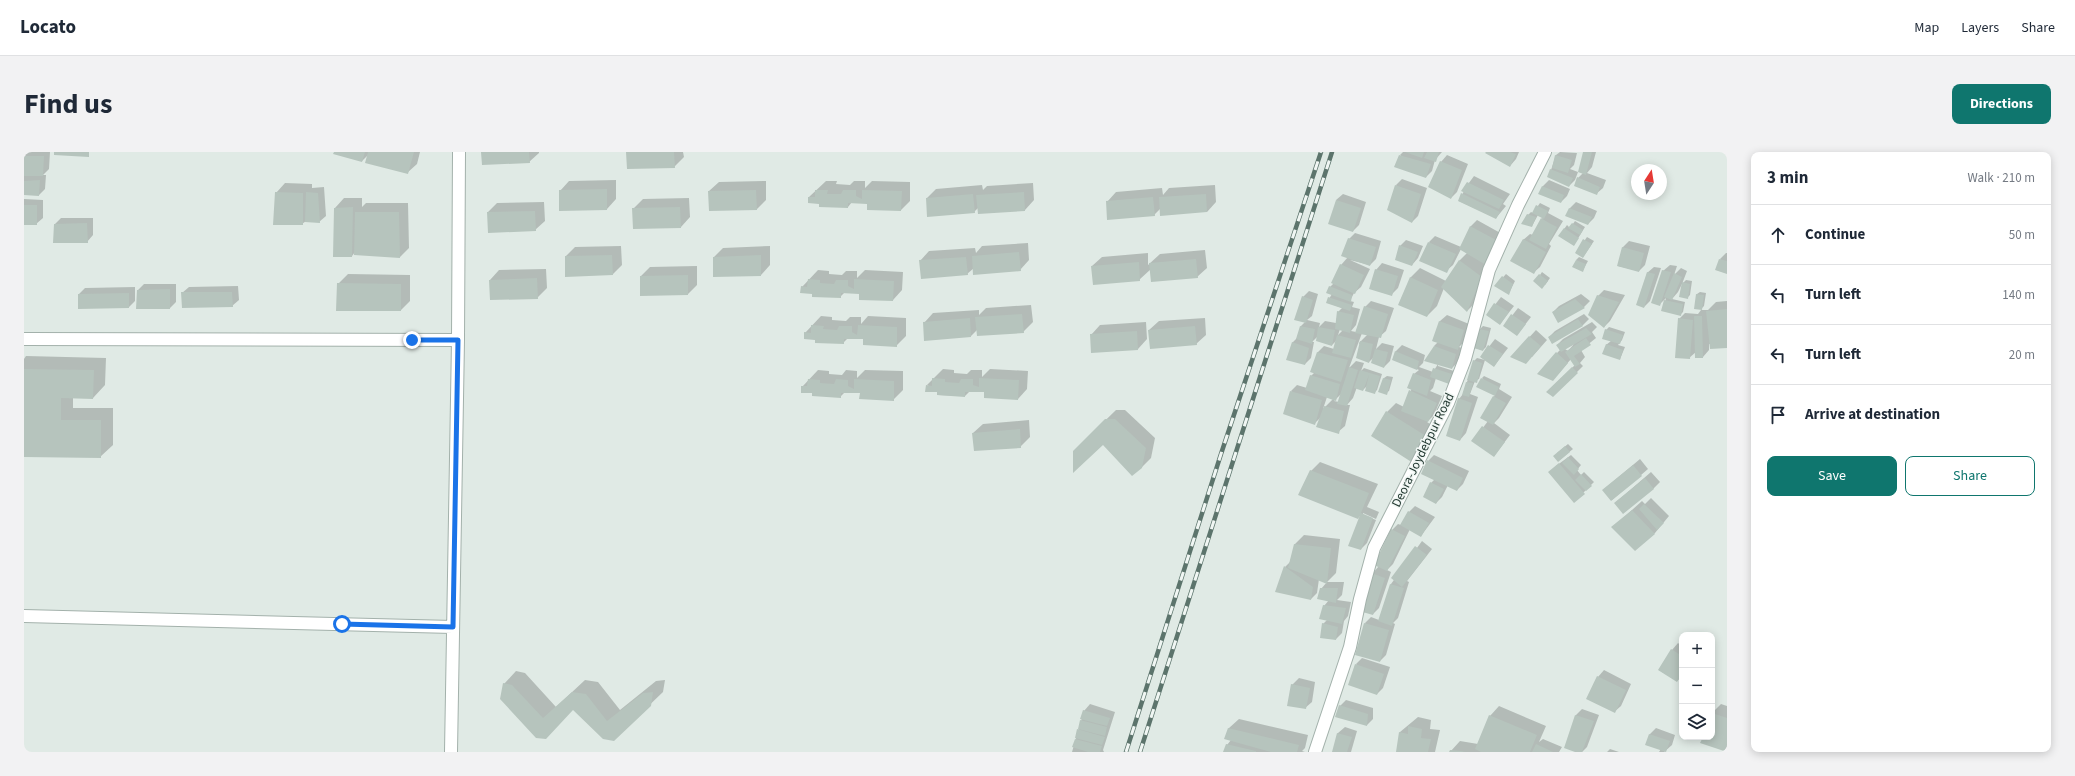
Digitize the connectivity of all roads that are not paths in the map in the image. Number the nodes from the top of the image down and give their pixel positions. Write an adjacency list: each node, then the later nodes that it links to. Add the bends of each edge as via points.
1 (459, 152): 4 (street)
2 (1545, 152): 8 (street, Deora-Joydebpur Road, via 1489,270 1464,359 1448,403 1374,548 1350,647)
3 (24, 339): 4 (street)
4 (458, 340): 6 (street)
5 (24, 616): 6 (street)
6 (453, 627): 7 (street)
7 (451, 752)
8 (1315, 752)

